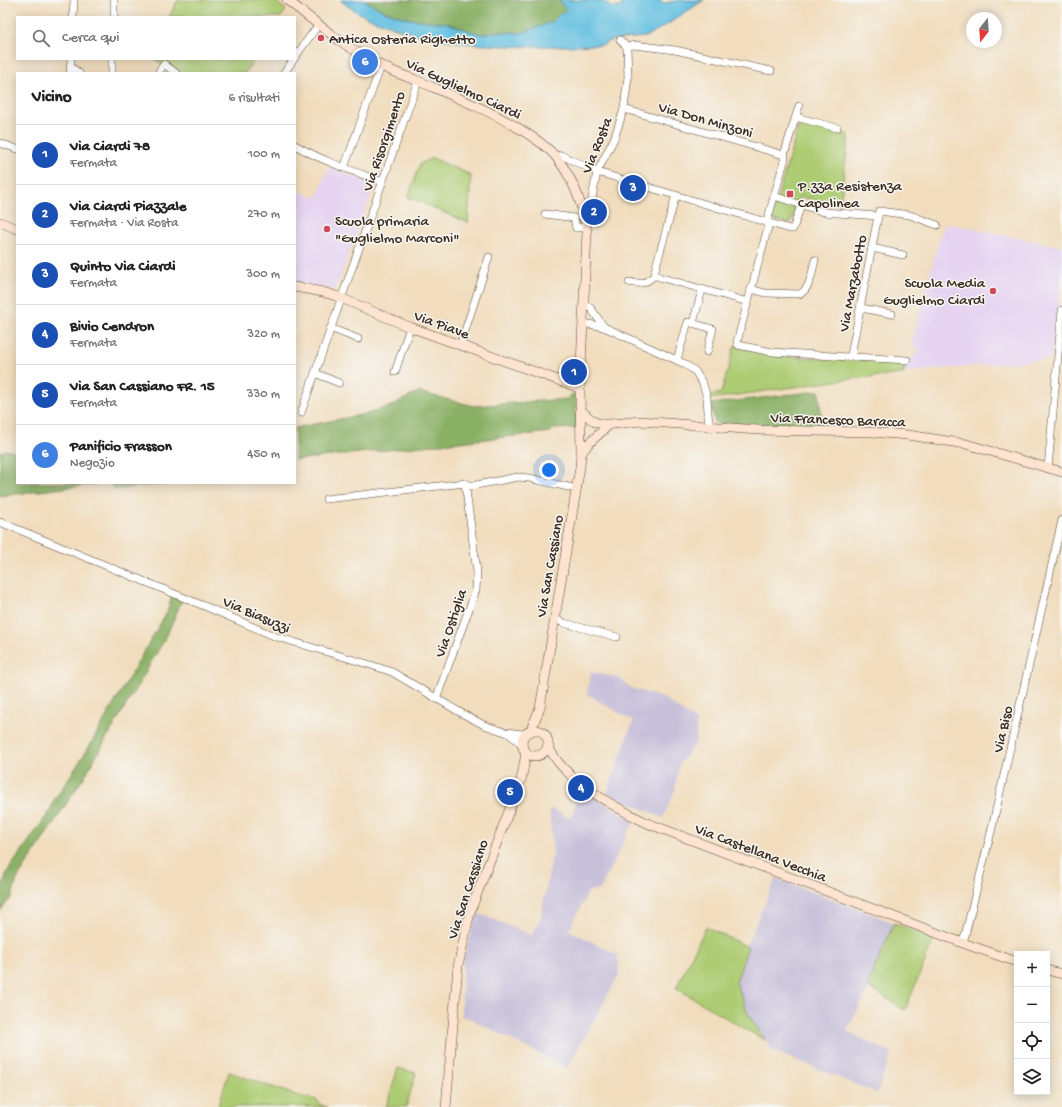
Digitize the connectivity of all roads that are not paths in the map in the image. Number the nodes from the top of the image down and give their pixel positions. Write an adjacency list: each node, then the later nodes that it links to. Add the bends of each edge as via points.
1 (74, 0): 4 (street)
2 (114, 0): 5 (street)
3 (287, 0): 6 (main road, Via Guglielmo Ciardi)
4 (73, 16)
5 (114, 16)
6 (319, 24): 9 (street); 13 (main road, Via Guglielmo Ciardi, via 336,38)
7 (620, 40): 8 (street)
8 (627, 47): 15 (street, via 634,45 675,50); 22 (street, Via Rosta, via 628,77)
9 (296, 55)
10 (71, 60): 14 (street)
11 (112, 60): 16 (street)
12 (293, 60): 19 (street)
13 (381, 66): 20 (main road, Via Guglielmo Ciardi); 30 (street)
14 (70, 70)
15 (771, 71)
16 (112, 72)
17 (159, 72): 18 (street, via 164,64)
18 (175, 72)
19 (285, 72)
20 (418, 81): 29 (main road, Via Guglielmo Ciardi, via 503,118 536,139); 32 (street, Via Risorgimento)
21 (799, 106): 23 (street)
22 (624, 109): 28 (street, Via Don Minzoni); 31 (street, Via Rosta, via 614,139)
23 (796, 117): 24 (street); 28 (street)
24 (837, 128)
25 (0, 143): 27 (street)
26 (296, 146): 30 (street)
27 (16, 149)
28 (783, 155): 34 (street, via 785,158)
29 (556, 157): 31 (street, via 561,155); 36 (main road, Via Guglielmo Ciardi, via 570,179)
30 (344, 168): 32 (street)
31 (597, 172): 33 (street); 36 (street, Via Rosta, via 591,204)
32 (383, 182): 53 (street, Via Risorgimento)
33 (676, 195): 40 (street); 48 (street)
34 (774, 196): 35 (street, Via Marzabotto); 40 (street)
35 (801, 205): 38 (street, Via Marzabotto, via 824,212); 40 (street, via 793,229)
36 (583, 208): 42 (main road, Via Guglielmo Ciardi)
37 (545, 214): 42 (street, via 574,218 576,228)
38 (878, 216): 41 (street, Via Marzabotto, via 879,211 910,215); 44 (street, Via Marzabotto)
39 (0, 222): 43 (main road)
40 (768, 222): 51 (street)
41 (937, 225)
42 (586, 227): 55 (main road, Via Guglielmo Ciardi)
43 (16, 229)
44 (872, 248): 45 (street); 56 (street, Via Marzabotto)
45 (903, 255)
46 (489, 257): 65 (street)
47 (815, 260): 51 (street, via 805,292 773,294)
48 (655, 275): 49 (street, via 643,283); 52 (street)
49 (629, 282)
50 (296, 286): 53 (main road, Via Piave)
51 (751, 289): 54 (street)
52 (702, 290): 54 (street); 60 (street)
53 (341, 298): 61 (main road, Via Piave); 63 (street, Via Risorgimento)
54 (748, 302): 67 (street, Via Marzabotto, via 738,345 772,352 848,357)
55 (584, 306): 59 (main road, Via Guglielmo Ciardi); 62 (street, via 590,308)
56 (861, 308): 58 (street); 67 (street, Via Marzabotto)
57 (1062, 310): 82 (street)
58 (892, 314)
59 (583, 323): 62 (street); 73 (main road, Via Guglielmo Ciardi)
60 (689, 324): 66 (street, via 713,329); 68 (street)
61 (410, 327): 65 (main road, Via Piave); 70 (street)
62 (604, 327): 68 (street)
63 (330, 328): 64 (street); 71 (street, Via Risorgimento)
64 (358, 339)
65 (460, 346): 73 (main road, Via Piave)
66 (707, 352)
67 (851, 355): 69 (street, Via Marzabotto)
68 (678, 360): 78 (street, via 695,371 703,384)
69 (907, 360)
70 (395, 372)
71 (315, 373): 72 (street); 75 (street, Via Risorgimento)
72 (340, 383)
73 (580, 388): 74 (main road, Via Guglielmo Ciardi)
74 (581, 410): 76 (main road); 79 (main road, Via Guglielmo Ciardi)
75 (301, 413)
76 (596, 423): 77 (main road, Via Francesco Baracca); 79 (main road, Via Francesco Baracca)
77 (609, 425): 78 (main road, Via Francesco Baracca, via 640,422); 80 (main road, Via Francesco Baracca)
78 (709, 426): 82 (main road, Via Francesco Baracca, via 758,430 871,432 928,437 988,449)
79 (581, 428): 80 (main road); 81 (main road, Via San Cassiano)
80 (599, 433): 81 (main road, Via Francesco Baracca)
81 (581, 454): 85 (main road, Via San Cassiano)
82 (1048, 468): 83 (main road, Via Francesco Baracca)
83 (1062, 472)
84 (465, 483): 85 (street, via 471,486 518,477); 86 (street); 91 (street, Via Ostiglia, via 477,572 476,590)
85 (577, 489): 89 (main road, Via San Cassiano)
86 (326, 499)
87 (1062, 520): 101 (street, Via Biso, via 995,816)
88 (0, 522): 91 (street, Via Biasuzzi, via 274,636 392,672)
89 (555, 619): 90 (street); 92 (main road, Via San Cassiano)
90 (617, 637)
91 (436, 699): 93 (street, Via Biasuzzi)
92 (540, 708): 94 (main road, Via San Cassiano); 95 (main road, Via San Cassiano)
93 (502, 731): 94 (street, Via Biasuzzi, via 517,734); 97 (street, Via Biasuzzi, via 512,736)
94 (529, 732): 95 (main road); 97 (main road, via 523,738)
95 (543, 733): 96 (main road)
96 (548, 745): 98 (main road, via 545,752); 99 (main road, Via Castellana Vecchia)
97 (524, 748): 98 (main road, via 532,755); 100 (main road, Via San Cassiano)
98 (538, 756): 99 (main road, Via Castellana Vecchia); 100 (main road, Via San Cassiano, via 529,765)
99 (561, 765): 101 (main road, Via Castellana Vecchia, via 583,785 647,823)
100 (521, 780): 105 (main road, Via San Cassiano, via 470,912 465,932 458,966)
101 (963, 943): 102 (main road, Via Castellana Vecchia)
102 (1014, 961)
103 (1050, 971): 104 (main road)
104 (1062, 974)
105 (446, 1107)

